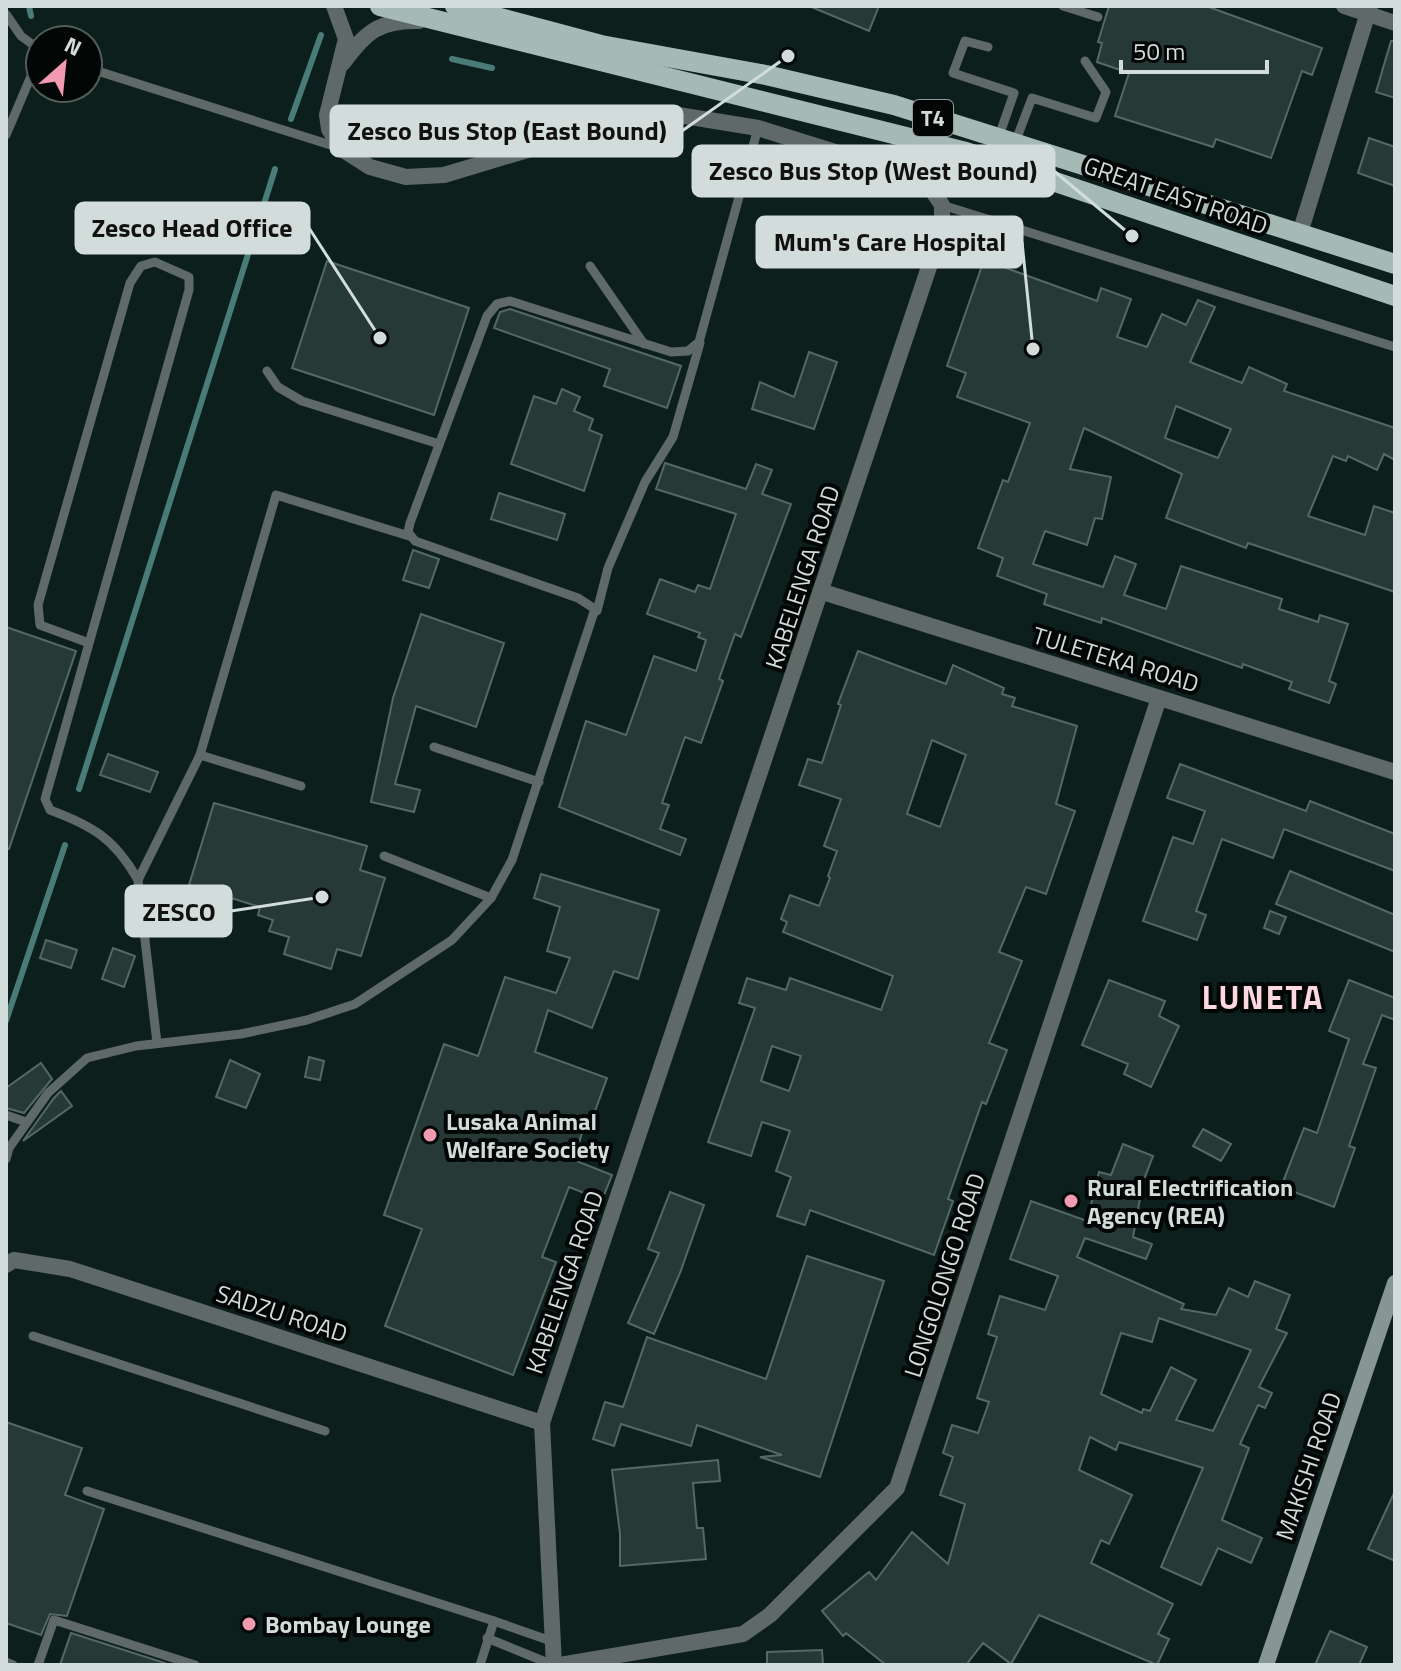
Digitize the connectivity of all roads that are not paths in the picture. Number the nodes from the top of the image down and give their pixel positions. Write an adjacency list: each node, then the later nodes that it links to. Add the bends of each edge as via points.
1 (334, 6): 15 (street, via 344,28)
2 (380, 6): 9 (main road, GREAT EAST ROAD / T4)
3 (455, 6): 22 (main road, GREAT EAST ROAD / T4, via 601,45 894,105)
4 (1063, 6): 8 (lane)
5 (1344, 6): 6 (street)
6 (1369, 10): 11 (street); 25 (street)
7 (6, 14): 10 (lane)
8 (1098, 17)
9 (431, 21): 15 (street, via 383,26 363,36); 28 (main road, GREAT EAST ROAD / T4, via 966,152)
10 (9, 23): 12 (lane)
11 (1395, 23)
12 (24, 39)
13 (988, 47): 18 (lane, via 965,41 953,73)
14 (1085, 61): 19 (lane, via 1106,92 1096,118)
15 (342, 64): 23 (street, via 327,115)
16 (104, 73): 23 (lane)
17 (24, 91): 21 (lane)
18 (1014, 93): 19 (lane); 22 (lane)
19 (1032, 98): 22 (lane)
20 (758, 128): 23 (street, via 666,113 444,175 406,177 370,167); 24 (street, via 908,174 930,187); 29 (lane)
21 (6, 135)
22 (1006, 141): 25 (main road, GREAT EAST ROAD / T4)
23 (340, 148)
24 (942, 205): 31 (lane); 35 (street, KABELENGA ROAD, via 942,226)
25 (1300, 233): 26 (main road, GREAT EAST ROAD / T4)
26 (1395, 264)
27 (590, 266): 30 (lane)
28 (1395, 296)
29 (702, 336): 30 (lane, via 680,353); 36 (lane, via 673,437 645,482 608,568)
30 (644, 344): 33 (lane, via 510,301 497,304 487,316)
31 (1395, 347)
32 (267, 371): 33 (lane, via 278,387 302,401)
33 (439, 444): 34 (lane)
34 (409, 536): 36 (lane, via 578,598 593,605); 40 (lane, via 276,495)
35 (823, 592): 38 (street, TULETEKA ROAD); 54 (street, KABELENGA ROAD)
36 (596, 614): 42 (lane)
37 (89, 643): 37 (lane, via 40,625 38,605 130,283 141,266 155,262 189,277 189,290); 45 (lane, via 45,799 50,810 87,824 107,839 124,854)
38 (1159, 698): 41 (street, TULETEKA ROAD); 65 (street, LONGOLONGO ROAD, via 897,1488 770,1615 743,1634)
39 (434, 747): 42 (lane)
40 (200, 755): 43 (lane); 45 (lane)
41 (1395, 772)
42 (539, 782): 46 (lane, via 512,860)
43 (301, 786)
44 (384, 856): 46 (lane)
45 (138, 880): 47 (lane)
46 (491, 898): 47 (lane, via 452,940 355,1004 241,1034)
47 (157, 1043): 49 (lane, via 87,1058 61,1079)
48 (6, 1115): 49 (lane)
49 (26, 1122): 50 (lane)
50 (6, 1159)
51 (9, 1260): 54 (street, SADZU ROAD, via 70,1269)
52 (1395, 1283): 66 (main road, MAKISHI ROAD)
53 (33, 1336): 55 (lane)
54 (542, 1423): 59 (street, KABELENGA ROAD)
55 (325, 1431)
56 (87, 1491): 57 (lane)
57 (494, 1621): 58 (lane); 59 (lane)
58 (487, 1638): 64 (lane); 65 (lane)
59 (551, 1641): 65 (street, KABELENGA ROAD)
60 (6, 1662): 61 (lane)
61 (13, 1665)
62 (38, 1665): 63 (lane, via 54,1620)
63 (195, 1665)
64 (480, 1665)
65 (556, 1665)
66 (1266, 1665)

